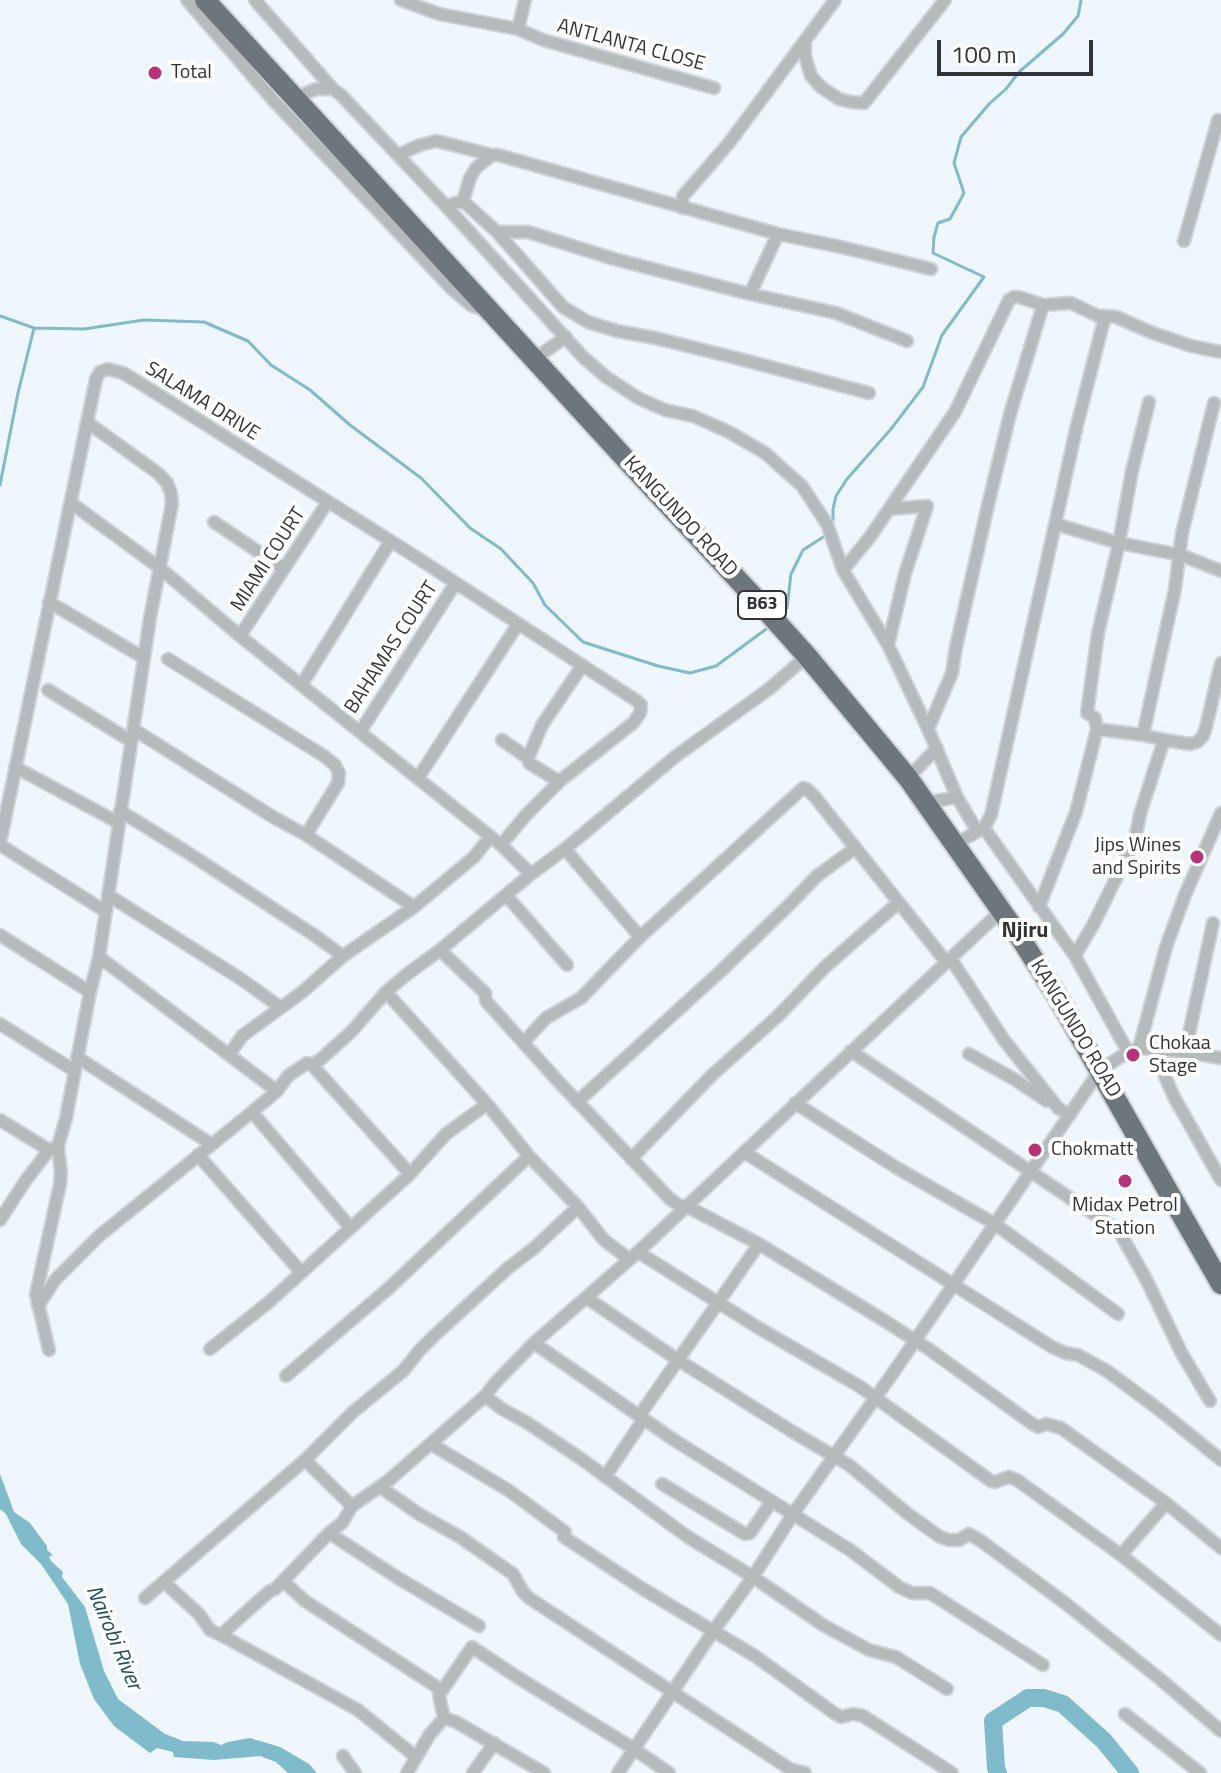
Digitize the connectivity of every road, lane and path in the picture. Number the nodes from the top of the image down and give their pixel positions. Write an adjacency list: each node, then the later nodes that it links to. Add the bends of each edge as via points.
1 (187, 0): 25 (street, via 453,290)
2 (205, 0): 12 (highway, KANGUNDO ROAD / B63)
3 (255, 0): 11 (street)
4 (401, 0): 8 (street, ANTLANTA CLOSE, via 439,14)
5 (525, 0): 8 (street)
6 (835, 0): 9 (street)
7 (945, 0): 9 (street, via 864,103 839,99 821,87 811,76)
8 (518, 29): 10 (street, ANTLANTA CLOSE)
9 (805, 41): 18 (street, via 683,196)
10 (714, 88)
11 (333, 89): 12 (street); 14 (street)
12 (295, 98): 25 (highway, KANGUNDO ROAD / B63)
13 (1220, 117): 21 (street)
14 (398, 155): 15 (street, via 437,141); 17 (street)
15 (492, 155): 16 (street, via 476,168); 18 (street)
16 (463, 201): 17 (street); 19 (street)
17 (446, 206): 27 (street)
18 (682, 208): 20 (street)
19 (497, 232): 23 (street, via 528,232); 31 (street, via 563,307 588,322)
20 (778, 234): 22 (street); 23 (street)
21 (1184, 241)
22 (931, 269)
23 (750, 294): 28 (street, via 836,313)
24 (1043, 305): 26 (street, via 1071,303); 37 (street, via 1019,297 1009,300 955,412); 59 (street, via 1010,414 952,673)
25 (493, 314): 30 (highway, KANGUNDO ROAD / B63)
26 (1105, 316): 29 (street); 39 (street)
27 (566, 337): 30 (street); 45 (street, via 606,377 638,398 712,423 765,453 802,486 827,524)
28 (907, 341)
29 (1221, 352)
30 (534, 359): 52 (highway, KANGUNDO ROAD / B63)
31 (869, 393)
32 (1149, 402): 41 (street)
33 (1214, 403): 42 (street)
34 (87, 422): 35 (street, SALAMA DRIVE); 36 (street, SALAMA DRIVE, via 100,372 123,373); 43 (street, via 167,483 172,504)
35 (71, 503): 43 (street); 48 (street, SALAMA DRIVE)
36 (327, 503): 40 (street, SALAMA DRIVE); 44 (street, MIAMI COURT)
37 (889, 509): 45 (street); 51 (street, via 927,506)
38 (214, 522): 44 (street)
39 (1055, 524): 41 (street); 76 (street, via 991,815)
40 (390, 542): 47 (street, SALAMA DRIVE); 57 (street)
41 (1119, 543): 42 (street); 60 (street, via 1087,713 1095,718)
42 (1181, 555): 46 (street); 63 (street)
43 (160, 568): 50 (street); 53 (street)
44 (284, 569): 50 (street, MIAMI COURT)
45 (843, 570): 51 (street)
46 (1221, 571)
47 (455, 584): 49 (street, SALAMA DRIVE); 61 (street, BAHAMAS COURT)
48 (49, 602): 53 (street); 68 (street, SALAMA DRIVE)
49 (518, 624): 56 (street, SALAMA DRIVE); 69 (street)
50 (240, 636): 57 (street)
51 (888, 645): 59 (street)
52 (807, 656): 70 (highway, KANGUNDO ROAD / B63); 84 (street)
53 (144, 658): 62 (street)
54 (168, 659): 77 (street, via 335,765 338,783)
55 (1221, 663): 65 (street, via 1203,736 1190,744)
56 (582, 666): 67 (street, via 542,725); 71 (street, SALAMA DRIVE, via 637,701 640,713)
57 (302, 684): 61 (street)
58 (48, 690): 62 (street)
59 (928, 729): 66 (street)
60 (1097, 729): 63 (street); 90 (street, via 1076,812)
61 (360, 732): 69 (street)
62 (132, 735): 75 (street); 77 (street)
63 (1143, 735): 65 (street)
64 (502, 740): 67 (street)
65 (1164, 740): 98 (street, via 1135,840)
66 (937, 748): 70 (street); 72 (street)
67 (528, 758): 71 (street)
68 (15, 767): 75 (street); 80 (street, SALAMA DRIVE)
69 (418, 778): 78 (street)
70 (908, 778): 73 (highway, KANGUNDO ROAD / B63)
71 (561, 780): 82 (street)
72 (957, 797): 73 (street); 76 (street)
73 (925, 803): 81 (highway, KANGUNDO ROAD / B63)
74 (1221, 813): 79 (street)
75 (119, 817): 86 (street); 97 (street, via 224,876)
76 (981, 830): 81 (street); 90 (street)
77 (306, 835): 89 (street)
78 (490, 837): 82 (street); 89 (street)
79 (1216, 839): 107 (street, via 1185,895)
80 (0, 844): 91 (street)
81 (955, 844): 92 (highway, KANGUNDO ROAD / B63)
82 (501, 845): 85 (street)
83 (855, 848): 88 (street); 95 (street, via 803,788); 119 (street, via 817,876)
84 (565, 849): 85 (street); 95 (street)
85 (531, 874): 87 (street)
86 (108, 895): 91 (street); 104 (street)
87 (506, 895): 96 (street); 101 (street)
88 (898, 903): 100 (street); 131 (street, via 712,1075)
89 (414, 907): 97 (street)
90 (1039, 907): 98 (street)
91 (105, 911): 99 (street)
92 (1001, 911): 100 (street); 116 (highway, KANGUNDO ROAD / B63)
93 (1213, 923): 110 (street)
94 (0, 935): 102 (street)
95 (640, 937): 106 (street, via 581,998 546,1018)
96 (440, 950): 103 (street); 106 (street, via 485,993 486,1001)
97 (343, 956): 104 (street)
98 (1075, 956): 107 (street)
99 (99, 957): 102 (street); 112 (street)
100 (949, 961): 109 (street); 122 (street)
101 (567, 965)
102 (90, 992): 113 (street)
103 (386, 992): 115 (street); 121 (street)
104 (280, 1007): 112 (street, via 242,1036)
105 (0, 1024): 117 (street)
106 (524, 1042): 119 (street)
107 (1133, 1050): 108 (street); 116 (street)
108 (1157, 1050): 110 (street); 134 (street, via 1174,1097)
109 (851, 1051): 120 (street); 132 (street)
110 (1185, 1052): 114 (street)
111 (969, 1054): 122 (street)
112 (229, 1055): 118 (street)
113 (77, 1057): 117 (street); 126 (street)
114 (1221, 1058)
115 (312, 1065): 118 (street, via 288,1076); 133 (street)
116 (1100, 1070): 124 (street); 144 (highway, KANGUNDO ROAD / B63)
117 (75, 1071): 127 (street)
118 (277, 1091): 123 (street)
119 (577, 1102): 131 (street)
120 (795, 1103): 128 (street); 138 (street)
121 (487, 1104): 130 (street); 133 (street, via 446,1134)
122 (1058, 1108): 124 (street)
123 (252, 1112): 126 (street); 139 (street)
124 (1070, 1115): 132 (street)
125 (0, 1120): 127 (street)
126 (211, 1144): 129 (street)
127 (54, 1148): 137 (street); 147 (street, via 61,1161 60,1184 36,1294)
128 (744, 1152): 135 (street); 143 (street)
129 (198, 1155): 142 (street); 147 (street, via 99,1236 55,1280)
130 (529, 1156): 136 (street); 154 (street)
131 (631, 1159): 135 (street, via 669,1198)
132 (1030, 1173): 138 (street); 157 (street, via 1119,1231)
133 (410, 1174): 139 (street)
134 (1221, 1180)
135 (686, 1206): 140 (street); 141 (street)
136 (578, 1207): 141 (street, via 604,1240); 161 (street)
137 (0, 1220)
138 (995, 1224): 143 (street); 148 (street)
139 (350, 1227): 142 (street)
140 (759, 1244): 146 (street); 149 (street)
141 (633, 1256): 145 (street); 146 (street)
142 (301, 1272): 151 (street)
143 (954, 1284): 149 (street); 162 (street, via 1052,1347 1107,1371)
144 (1221, 1284)
145 (587, 1298): 150 (street); 153 (street)
146 (719, 1303): 153 (street); 156 (street)
147 (38, 1306): 152 (street)
148 (1118, 1314)
149 (915, 1340): 156 (street); 167 (street, via 1031,1423 1061,1428)
150 (534, 1343): 155 (street); 158 (street)
151 (210, 1349)
152 (49, 1350)
153 (678, 1360): 158 (street); 160 (street)
154 (286, 1376)
155 (485, 1396): 159 (street); 163 (street)
156 (875, 1397): 160 (street); 172 (street, via 991,1481 1017,1480)
157 (1210, 1401)
158 (641, 1418): 163 (street); 166 (street)
159 (431, 1444): 165 (street); 178 (street, via 508,1490 565,1532 564,1537 629,1580)
160 (834, 1456): 169 (street); 187 (street, via 940,1537 959,1540 969,1534 1024,1571)
161 (305, 1460): 168 (street); 175 (street)
162 (1221, 1460)
163 (605, 1477): 173 (street)
164 (662, 1484): 166 (street, via 745,1534)
165 (380, 1487): 168 (street); 183 (street, via 513,1574 529,1598)
166 (772, 1501): 169 (street)
167 (1166, 1503): 171 (street); 172 (street)
168 (352, 1506): 170 (street)
169 (793, 1514): 173 (street); 181 (street, via 899,1587 932,1594)
170 (329, 1533): 174 (street); 177 (street)
171 (1221, 1548)
172 (1121, 1555): 180 (street)
173 (753, 1577): 178 (street); 182 (street, via 823,1625 869,1650 896,1657)
174 (283, 1581): 179 (street); 184 (street, via 305,1601 440,1689)
175 (165, 1583): 176 (street); 179 (street)
176 (145, 1598)
177 (479, 1626)
178 (714, 1630): 183 (street); 199 (street, via 841,1717 863,1716)
179 (221, 1635): 191 (street, via 358,1710)
180 (1221, 1635)
181 (1043, 1665)
182 (947, 1689)
183 (674, 1691): 189 (street); 198 (street, via 790,1769)
184 (439, 1695): 186 (street); 189 (street, via 472,1647)
185 (1125, 1714): 200 (street)
186 (444, 1718): 188 (street); 191 (street)
187 (1221, 1731)
188 (494, 1743): 192 (street); 195 (street)
189 (634, 1749): 196 (street); 197 (street)
190 (343, 1756): 193 (street)
191 (416, 1757): 194 (street)
192 (538, 1772)
193 (355, 1773)
194 (407, 1773)
195 (473, 1773)
196 (618, 1773)
197 (669, 1773)
198 (805, 1773)
199 (952, 1773)
200 (1200, 1773)

